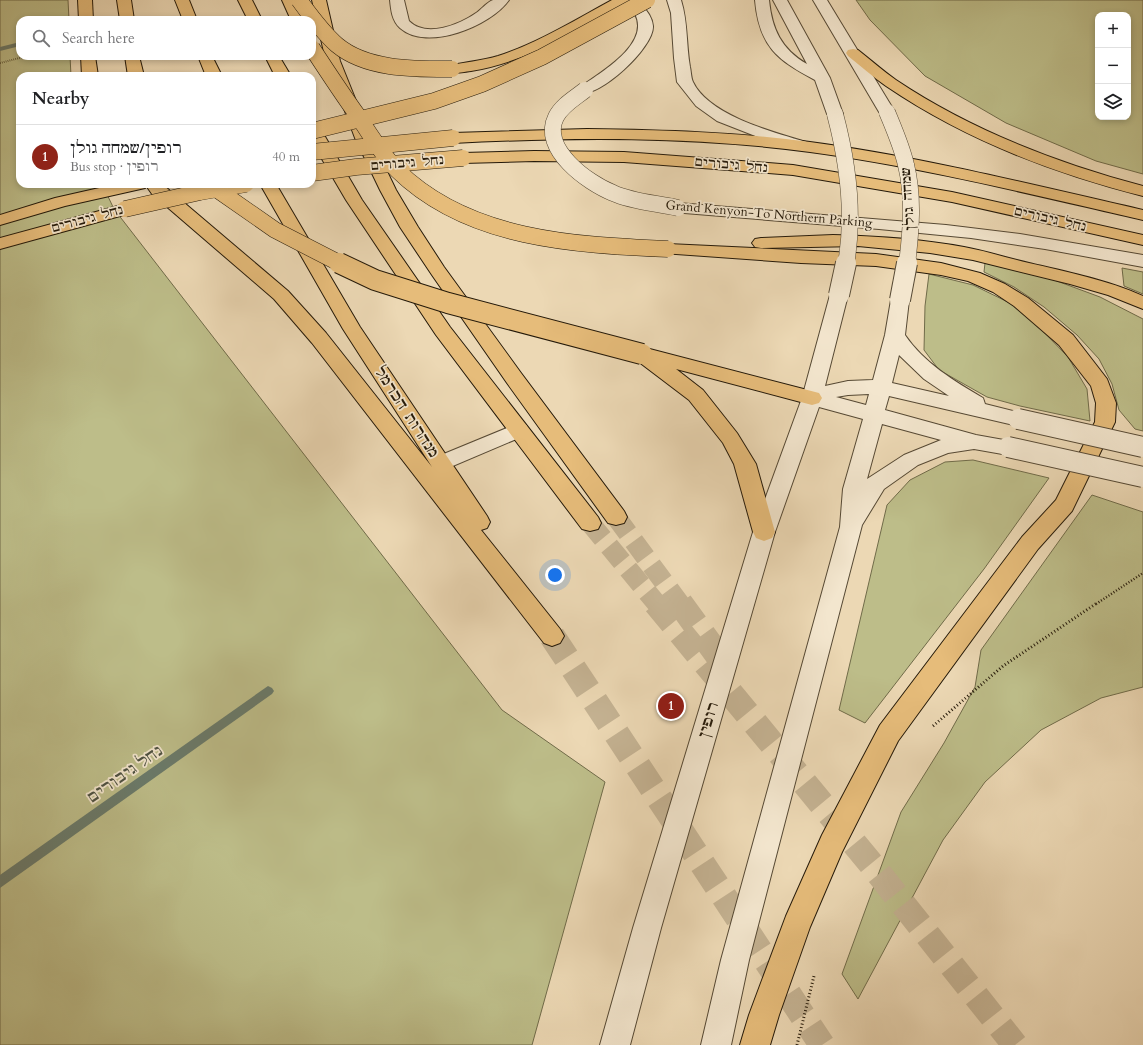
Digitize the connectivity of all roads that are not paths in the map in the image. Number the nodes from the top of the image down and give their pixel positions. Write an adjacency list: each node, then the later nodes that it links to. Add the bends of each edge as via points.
1 (85, 0): 17 (main road)
2 (124, 0): 18 (main road)
3 (182, 0): 19 (main road)
4 (245, 0): 20 (main road)
5 (289, 0): 21 (main road)
6 (299, 0): 22 (main road, bridge)
7 (319, 0): 66 (main road, bridge, via 333,61 363,138 409,227 509,372)
8 (397, 0): 9 (street, via 401,19 406,26 413,30 441,32 458,29)
9 (502, 0)
10 (622, 0): 23 (main road, bridge, via 509,57 483,65 452,69 400,66 371,61 338,46)
11 (630, 0): 53 (street, Grand Kenyon-To Northern Parking, bridge, via 644,17 646,28 639,47 624,64 585,90 560,111 554,122 554,136 562,153 584,177 601,188 623,197 678,208 948,230)
12 (647, 0): 35 (main road, bridge, via 542,57 482,84 434,101)
13 (674, 0): 37 (street, via 678,13 680,58 685,82 701,103 723,118 769,136)
14 (762, 0): 34 (street, via 762,10 769,31 780,49 789,58)
15 (780, 0): 34 (street)
16 (820, 0): 24 (street, שמחה גולן)
17 (86, 16)
18 (126, 16)
19 (188, 16)
20 (252, 16)
21 (296, 16)
22 (311, 16)
23 (316, 23)
24 (853, 53): 46 (main road, via 891,83 976,131 1026,154 1082,174); 55 (street, שמחה גולן, bridge, via 887,112 897,136 909,180 909,254)
25 (316, 54): 52 (main road, bridge, via 382,152 404,176 454,210 534,237 598,246)
26 (88, 60): 30 (main road)
27 (133, 60): 31 (main road)
28 (207, 60): 32 (main road)
29 (274, 60): 33 (main road)
30 (90, 72)
31 (135, 72)
32 (212, 72)
33 (281, 72)
34 (822, 78): 58 (street, bridge, via 835,114 847,163 850,207 847,255)
35 (316, 128)
36 (316, 136): 61 (main road, via 354,200 400,269 443,331)
37 (809, 147): 38 (main road, נחל גיבורים, bridge, via 726,139 526,134 453,138); 48 (main road, נחל גיבורים, via 948,170)
38 (316, 152)
39 (316, 172): 50 (main road, נחל גיבורים, bridge, via 463,158 534,156 624,157 793,170 952,197)
40 (65, 188): 47 (main road)
41 (122, 188): 49 (main road, נחל גיבורים)
42 (158, 188): 64 (main road, מנהרות הכרמל, via 281,295 309,327 552,636)
43 (214, 188): 56 (main road, bridge, via 275,230 375,280 448,303)
44 (223, 188): 51 (main road, נחל גיבורים, bridge, via 125,209)
45 (270, 188): 64 (main road, מנהרות הכרמל, via 352,329)
46 (1143, 191)
47 (0, 207)
48 (1143, 215)
49 (0, 220)
50 (1143, 240)
51 (0, 244)
52 (668, 249): 54 (main road, via 803,240 884,242 954,251 1076,279 1122,293); 72 (main road, via 876,260 974,277 999,288 1021,302 1066,340 1100,384 1106,403 1105,422 1064,505 1030,543 889,733 832,844 796,926)
53 (1143, 261)
54 (1143, 303)
55 (895, 336): 57 (street, שמחה גולן); 59 (street, via 902,348 926,370)
56 (642, 354): 58 (main road); 69 (main road, via 696,395 730,438 745,464)
57 (880, 387): 58 (street, via 848,388); 59 (street); 60 (street, שמחה גולן)
58 (812, 398): 60 (street); 69 (street, רופין)
59 (991, 412): 63 (street, bridge)
60 (873, 415): 62 (street); 68 (street, via 854,489)
61 (519, 430): 64 (street); 67 (main road)
62 (976, 442): 65 (street, bridge); 68 (street, via 946,446 929,452 911,460 876,483)
63 (1143, 447)
64 (441, 463)
65 (1143, 477)
66 (616, 517)
67 (590, 523)
68 (851, 527): 71 (street, via 735,960)
69 (764, 532): 70 (street, רופין)
70 (614, 1045)
71 (716, 1045)
72 (755, 1045)

